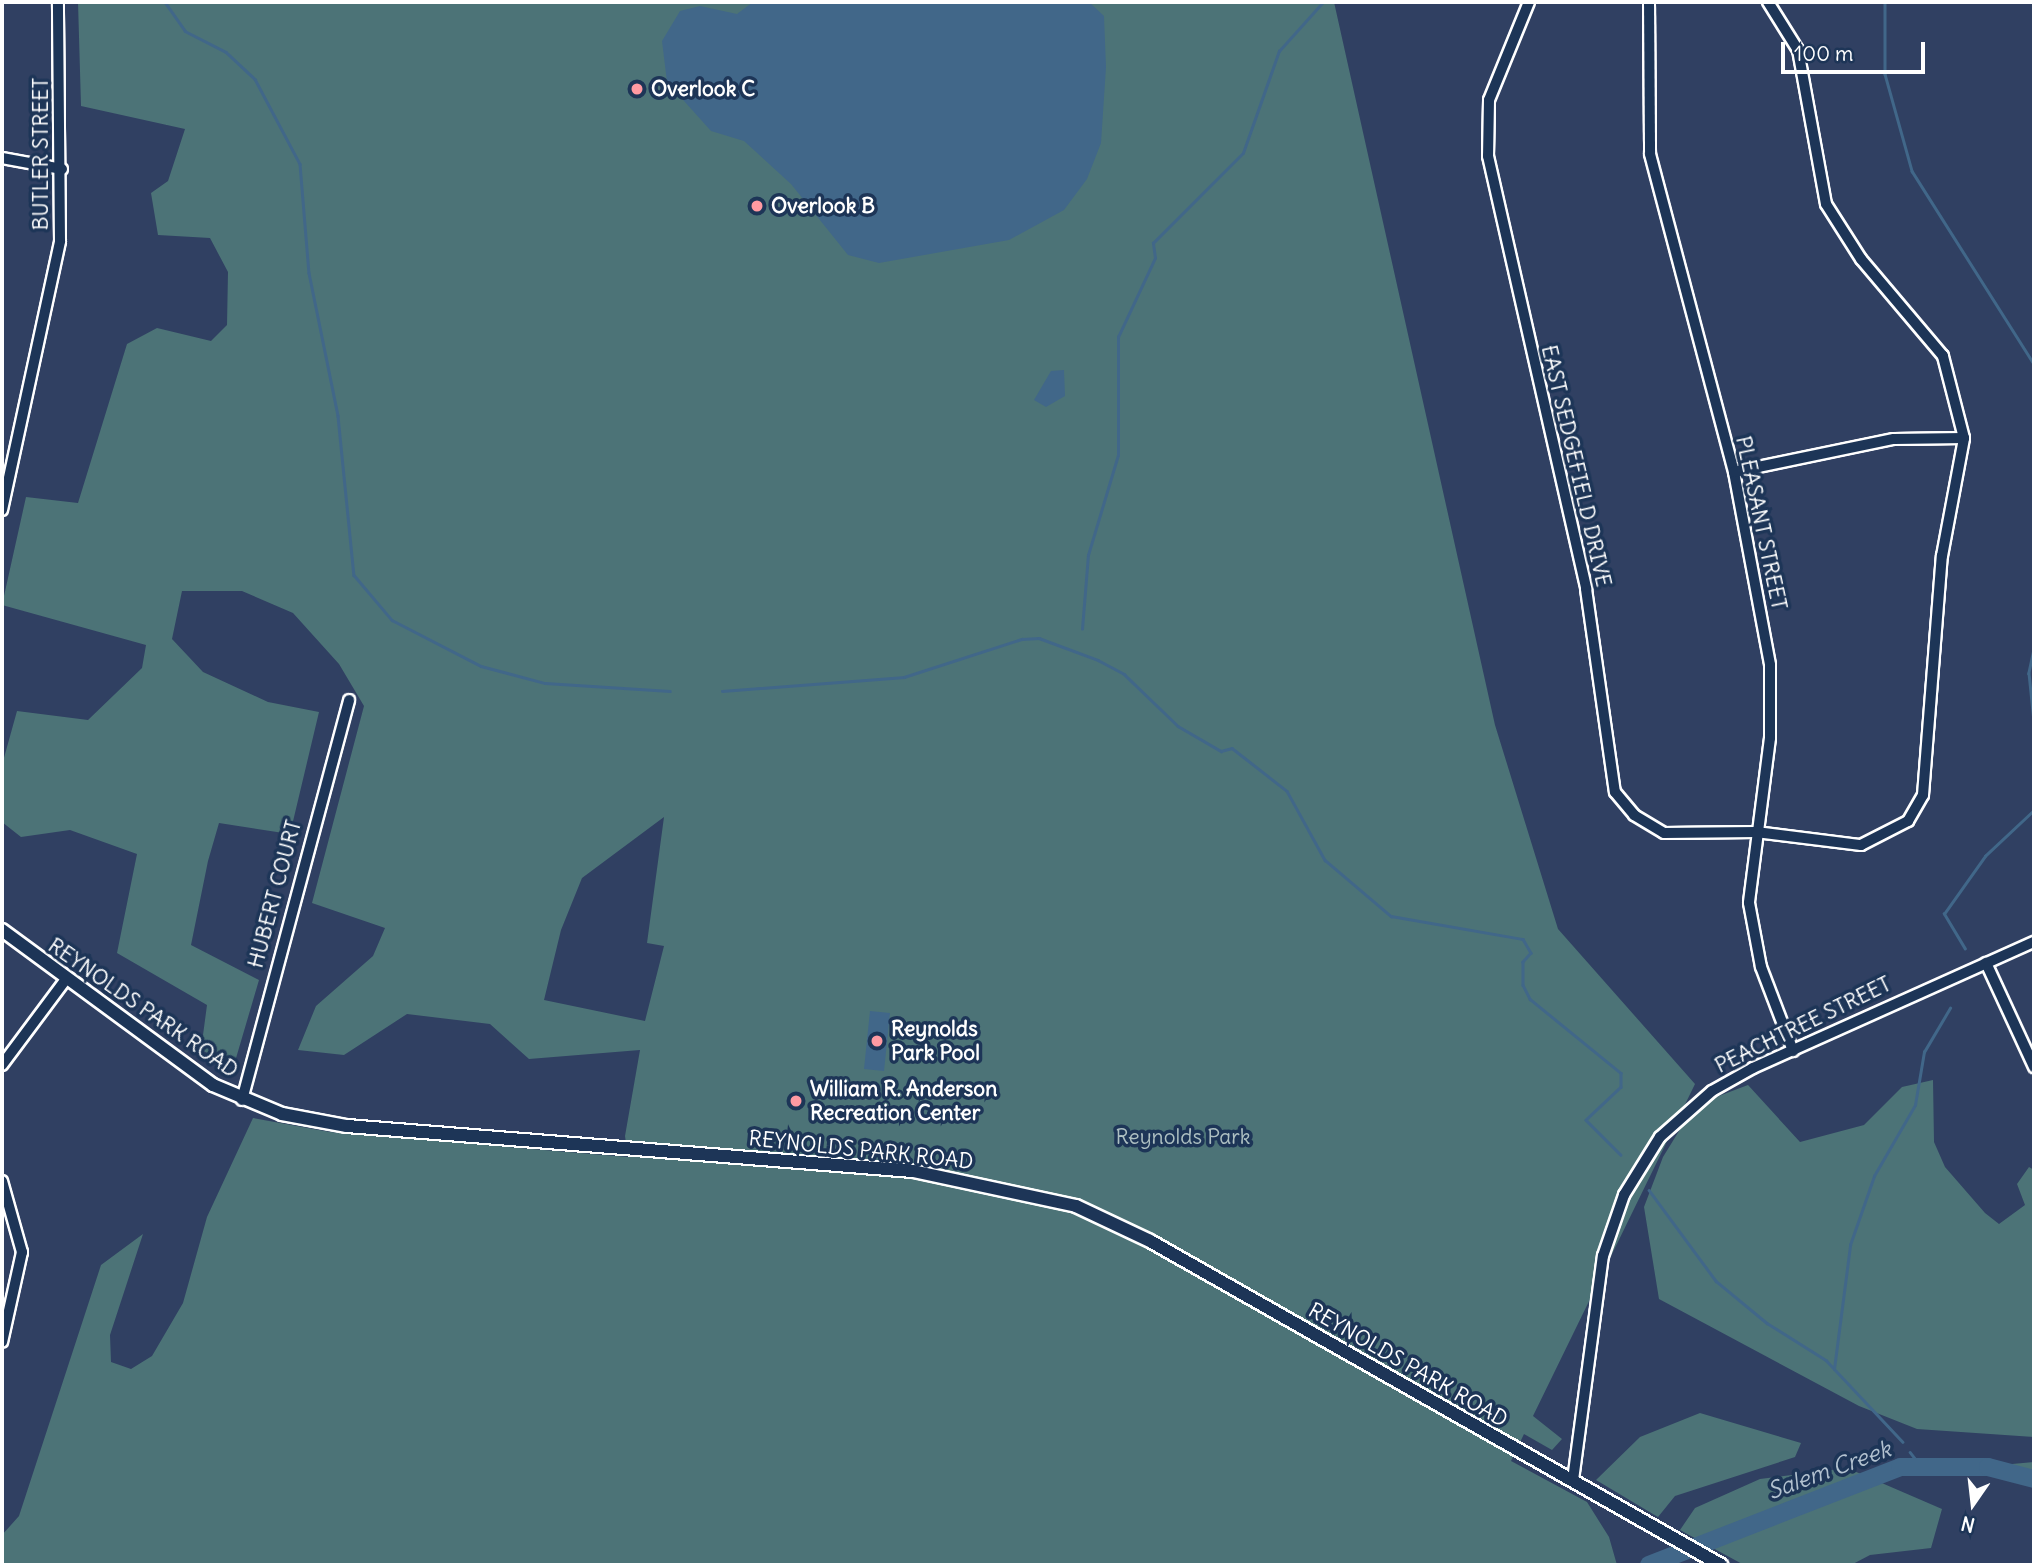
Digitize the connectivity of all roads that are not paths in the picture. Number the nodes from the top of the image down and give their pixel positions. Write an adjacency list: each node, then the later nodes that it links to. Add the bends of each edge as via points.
1 (58, 2): 6 (street, BUTLER STREET)
2 (1529, 2): 11 (street, EAST SEDGEFIELD DRIVE, via 1489,100 1488,156 1586,589 1611,779 1622,803 1656,830)
3 (1649, 2): 8 (street, PLEASANT STREET, via 1650,154)
4 (1768, 2): 7 (street, via 1798,50 1826,204 1861,259 1943,356)
5 (2, 158): 6 (street)
6 (62, 169): 9 (street, BUTLER STREET, via 53,293)
7 (1964, 438): 8 (street, via 1894,439); 11 (street, EAST SEDGEFIELD DRIVE, via 1942,556 1930,743 1918,807 1894,832 1861,845)
8 (1734, 472): 11 (street, PLEASANT STREET, via 1773,697)
9 (2, 510)
10 (349, 699): 19 (street, HUBERT COURT)
11 (1756, 832): 16 (street, PLEASANT STREET, via 1750,920)
12 (2, 930): 15 (main road, REYNOLDS PARK ROAD)
13 (2034, 942): 14 (street, PEACHTREE STREET)
14 (1986, 963): 16 (street, PEACHTREE STREET); 18 (street)
15 (66, 979): 17 (street); 19 (main road, REYNOLDS PARK ROAD)
16 (1793, 1051): 22 (street, PEACHTREE STREET, via 1733,1078 1689,1108 1660,1137 1624,1195 1603,1256)
17 (2, 1065)
18 (2034, 1067)
19 (242, 1100): 22 (main road, REYNOLDS PARK ROAD, via 347,1126 892,1169 1047,1197 1150,1241)
20 (2, 1181): 21 (street, via 22,1252)
21 (2, 1342)
22 (1573, 1480): 23 (main road, REYNOLDS PARK ROAD)
23 (1721, 1565)

